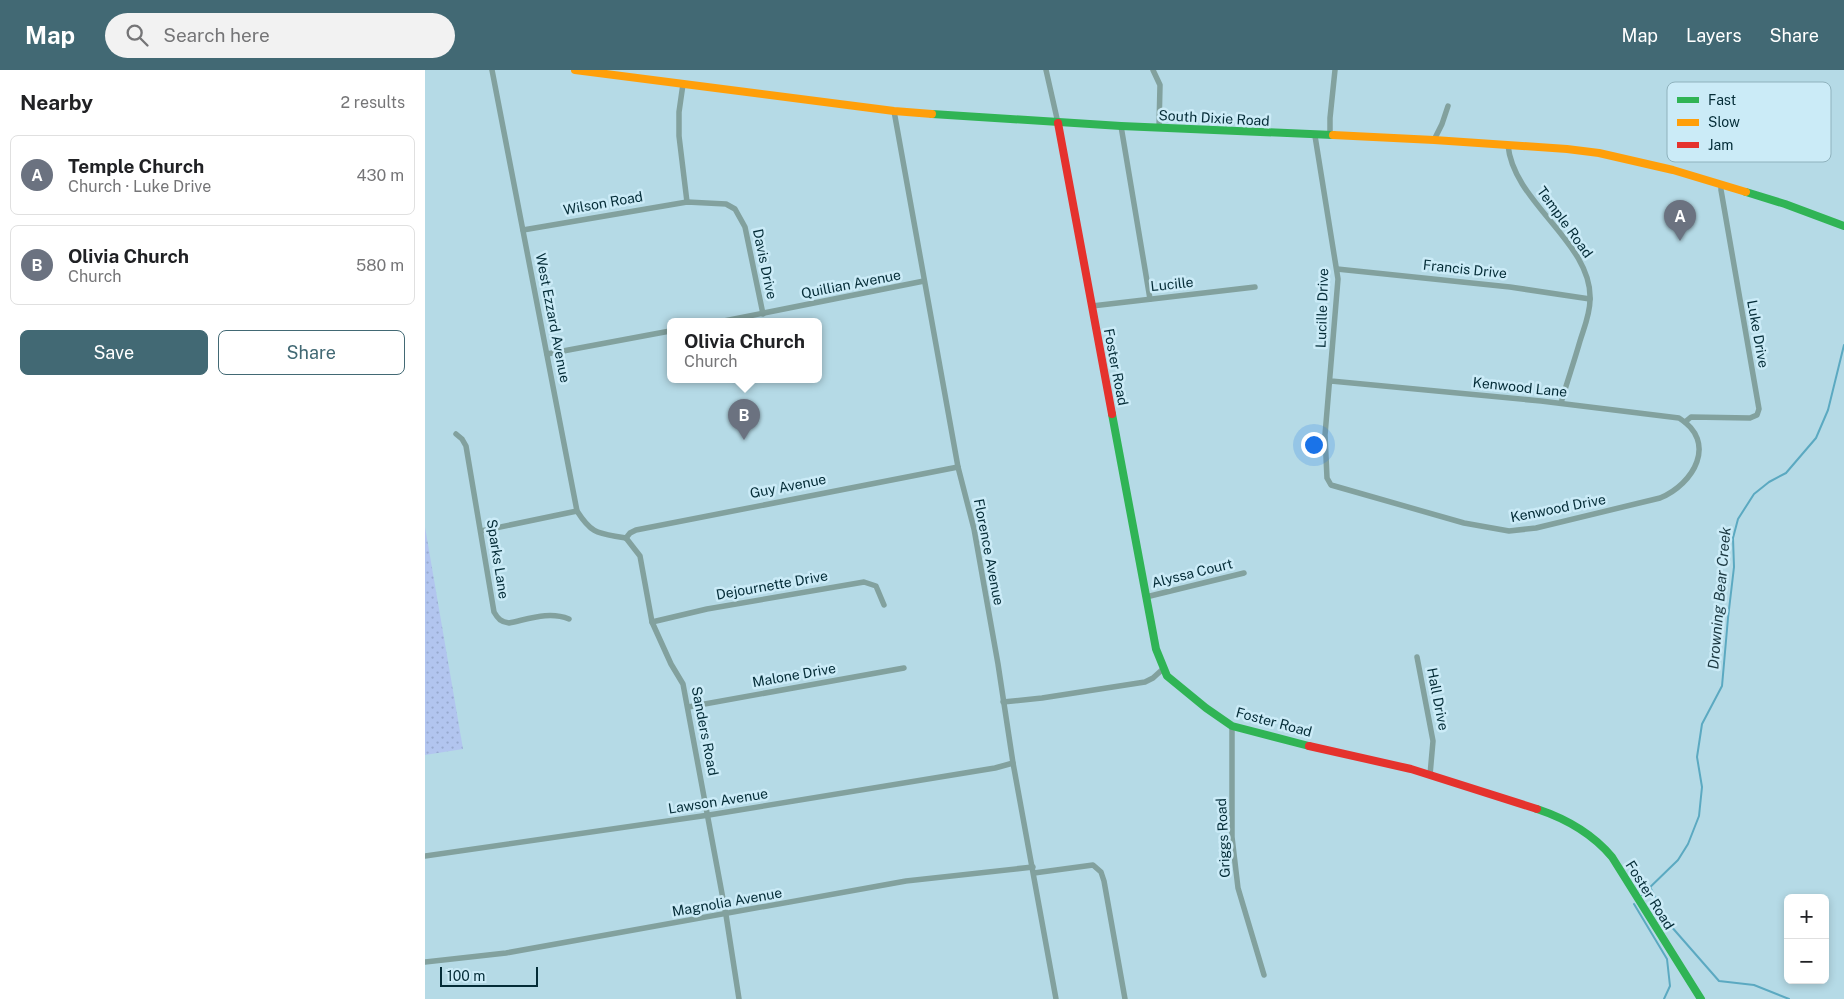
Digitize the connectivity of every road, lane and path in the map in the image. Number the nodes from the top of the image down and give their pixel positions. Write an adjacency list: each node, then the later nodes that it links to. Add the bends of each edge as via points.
1 (492, 70): 19 (street, West Ezzard Avenue)
2 (575, 70): 6 (main road, South Dixie Road)
3 (1046, 70): 9 (street)
4 (1153, 70): 11 (street, via 1160,86)
5 (1335, 70): 13 (street)
6 (683, 84): 8 (main road, South Dixie Road); 17 (street, via 679,136)
7 (1448, 106): 14 (street)
8 (894, 111): 9 (main road, South Dixie Road); 21 (street, Florence Avenue)
9 (1058, 123): 10 (main road, South Dixie Road); 25 (main road, Foster Road)
10 (1121, 126): 11 (main road, South Dixie Road); 23 (street)
11 (1159, 128): 12 (main road, South Dixie Road)
12 (1315, 136): 13 (main road, South Dixie Road); 20 (street, Lucille Drive)
13 (1330, 136): 14 (main road, South Dixie Road)
14 (1434, 140): 15 (main road, South Dixie Road)
15 (1508, 145): 16 (main road, South Dixie Road, via 1599,153); 24 (street, Temple Road, via 1509,158 1522,184 1582,265)
16 (1721, 184): 18 (main road, South Dixie Road); 32 (street, Luke Drive, via 1759,409 1757,415 1750,418 1691,417)
17 (687, 202): 19 (street, Wilson Road); 26 (street, Davis Drive, via 715,202 735,209 745,228)
18 (1840, 224)
19 (523, 230): 29 (street, West Ezzard Avenue)
20 (1337, 269): 24 (street, Francis Drive, via 1510,286); 30 (street, Lucille Drive)
21 (925, 282): 26 (street, Quillian Avenue); 34 (street, Florence Avenue)
22 (1255, 287): 23 (street, Lucille)
23 (1150, 299): 25 (street, Lucille)
24 (1590, 299): 31 (street, Temple Road)
25 (1092, 306): 40 (main road, Foster Road)
26 (763, 314): 27 (street, Quillian Avenue)
27 (741, 318)
28 (667, 332): 29 (street)
29 (547, 354): 36 (street, West Ezzard Avenue)
30 (1331, 381): 31 (street, Kenwood Lane); 35 (street, Lucille Drive, via 1325,435)
31 (1561, 403): 32 (street, Kenwood Lane, via 1679,418)
32 (1685, 422): 35 (street, Kenwood Drive, via 1693,428 1697,438 1697,464 1692,474 1672,493 1536,528 1509,531 1464,523 1333,486)
33 (456, 434): 37 (street, Sparks Lane, via 466,446)
34 (958, 466): 38 (street, Guy Avenue, via 636,530); 47 (street, Florence Avenue, via 974,530)
35 (1329, 482)
36 (577, 511): 37 (street); 38 (street, West Ezzard Avenue, via 594,532)
37 (481, 531): 42 (street, Sparks Lane, via 497,618 509,623 549,615)
38 (626, 538): 43 (street, Sanders Road, via 640,556)
39 (1244, 573): 40 (street, Alyssa Court)
40 (1146, 597): 46 (main road, Foster Road, via 1156,650)
41 (883, 605): 43 (street, Dejournette Drive, via 876,586 864,582 707,609)
42 (569, 619)
43 (652, 622): 48 (street, Sanders Road, via 683,684)
44 (1417, 657): 51 (street, Hall Drive, via 1433,741)
45 (904, 668): 48 (street, Malone Drive)
46 (1164, 668): 47 (street, via 1145,682); 49 (main road, Foster Road, via 1174,682)
47 (1003, 702): 50 (street, Florence Avenue)
48 (688, 707): 52 (street, Sanders Road)
49 (1232, 726): 51 (main road, Foster Road); 57 (street, Griggs Road, via 1232,837 1238,888)
50 (1013, 762): 52 (street, Lawson Avenue, via 995,768); 54 (street, Florence Avenue)
51 (1430, 775): 61 (main road, Foster Road, via 1557,816 1588,833 1612,857)
52 (709, 815): 53 (street, Lawson Avenue); 55 (street, Sanders Road)
53 (425, 856)
54 (1033, 870): 55 (street, Magnolia Avenue, via 906,881); 59 (street, Florence Avenue); 60 (street, Magnolia Avenue, via 1093,865 1101,872)
55 (727, 914): 56 (street, Magnolia Avenue, via 506,953); 58 (street, Sanders Road)
56 (425, 962)
57 (1264, 975)
58 (739, 999)
59 (1056, 999)
60 (1125, 999)
61 (1701, 999)

